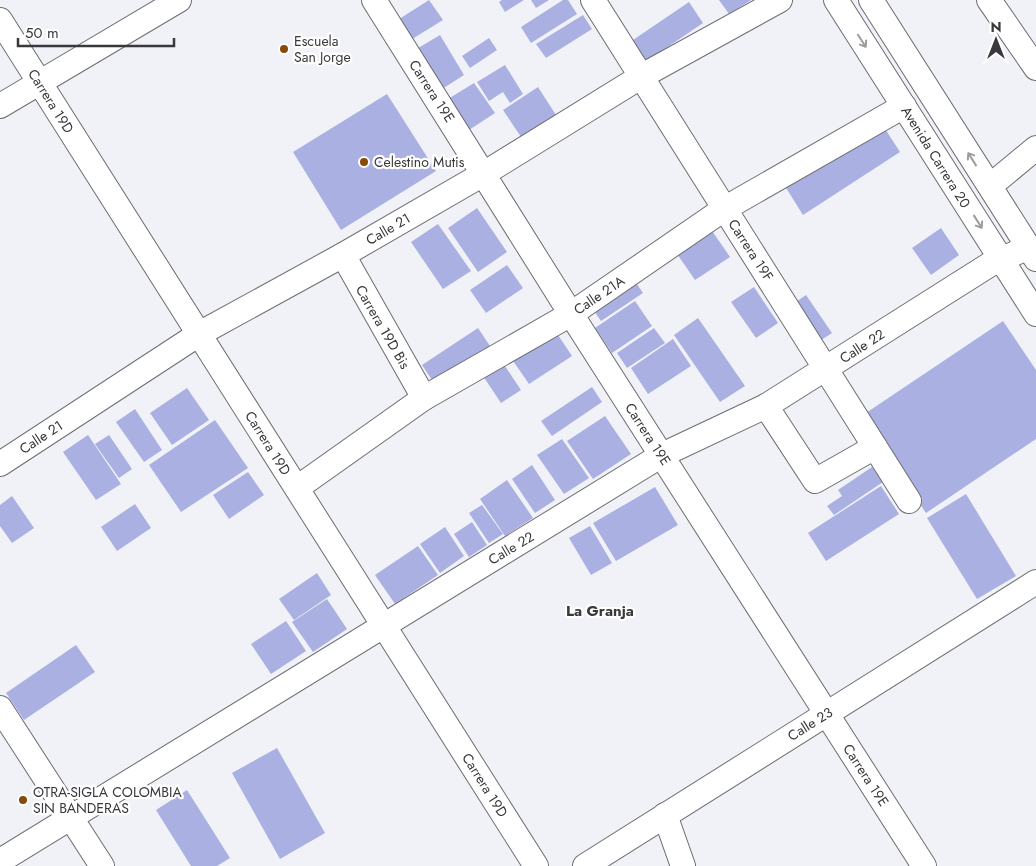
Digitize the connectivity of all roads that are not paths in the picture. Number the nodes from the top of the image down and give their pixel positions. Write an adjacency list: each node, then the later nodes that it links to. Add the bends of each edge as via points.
1 (179, 0): 11 (street)
2 (374, 0): 15 (street, Carrera 19E)
3 (593, 0): 10 (street, Carrera 19F)
4 (780, 0): 10 (street, Calle 21)
5 (836, 0): 13 (street, Avenida Carrera 20, one-way to 13)
6 (871, 0): 16 (street, one-way to 6)
7 (989, 0): 9 (street)
8 (0, 20): 11 (street, Carrera 19D)
9 (1036, 68)
10 (642, 76): 15 (street, Calle 21); 17 (street, Carrera 19F)
11 (39, 82): 12 (street); 23 (street, Carrera 19D)
12 (0, 106)
13 (904, 106): 17 (street, Calle 21A); 20 (street, Avenida Carrera 20, one-way to 20)
14 (1036, 148): 16 (street)
15 (484, 173): 19 (street, Calle 21); 21 (street, Carrera 19E)
16 (990, 186): 18 (street)
17 (724, 209): 21 (street, Calle 21A); 24 (street, Carrera 19F)
18 (1032, 253): 20 (street, Calle 22)
19 (343, 255): 23 (street, Calle 21); 25 (street, Carrera 19D Bis)
20 (1001, 259): 22 (street, Avenida Carrera 20); 24 (street, Calle 22)
21 (572, 314): 25 (street, Calle 21A); 28 (street, Carrera 19E)
22 (1036, 314)
23 (199, 334): 29 (street, Calle 21); 30 (street, Carrera 19D)
24 (827, 369): 26 (street, Calle 22); 27 (street, Carrera 19F)
25 (424, 398): 30 (street, Calle 21A)
26 (766, 406): 27 (street, via 815,481); 28 (street, Calle 22)
27 (875, 447): 31 (street, Carrera 19F)
28 (662, 455): 33 (street, Calle 22); 35 (street, Carrera 19E)
29 (0, 464)
30 (297, 488): 33 (street, Carrera 19D)
31 (909, 501)
32 (1036, 582): 35 (street, Calle 23)
33 (384, 626): 37 (street, Calle 22); 40 (street, Carrera 19D)
34 (0, 708): 37 (street)
35 (826, 713): 36 (street, Calle 23); 43 (street, Carrera 19E)
36 (665, 815): 41 (street, Calle 23); 42 (street)
37 (72, 817): 38 (street, Calle 22); 39 (street)
38 (0, 861)
39 (102, 866)
40 (536, 866)
41 (584, 866)
42 (683, 866)
43 (924, 866)

